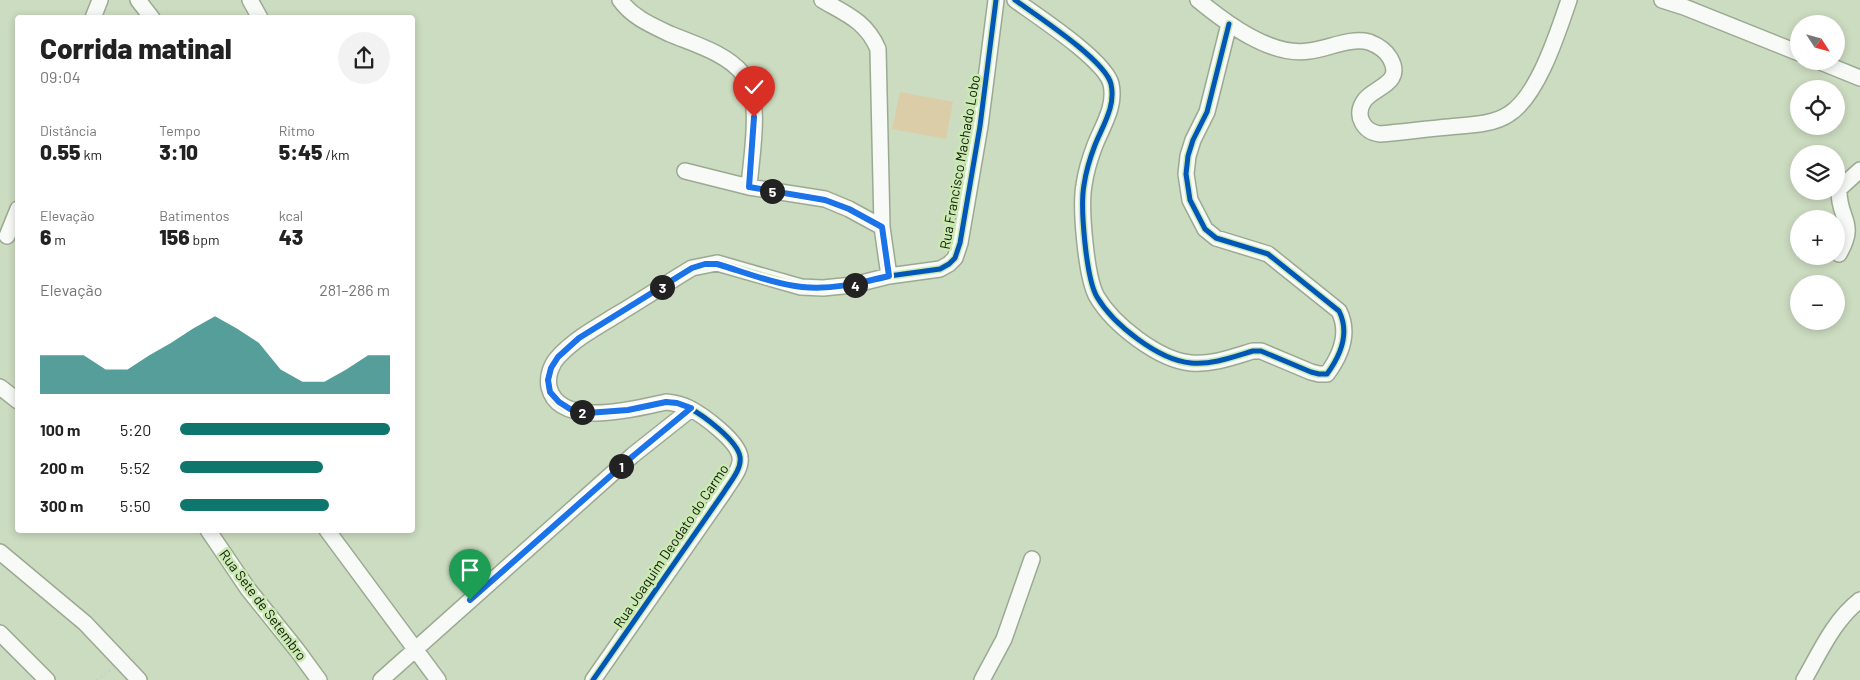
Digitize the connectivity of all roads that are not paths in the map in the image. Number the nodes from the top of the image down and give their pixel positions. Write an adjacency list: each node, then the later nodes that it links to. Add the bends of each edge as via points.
1 (100, 0): 11 (street)
2 (138, 0): 12 (street)
3 (250, 0): 13 (street)
4 (620, 0): 21 (street, via 652,26 717,54 744,75 754,104)
5 (822, 0): 25 (street, via 858,21 868,30 878,49)
6 (996, 0): 28 (street, Rua Francisco Machado Lobo, via 980,126 955,258 940,269)
7 (1015, 0): 14 (street, via 1094,61 1106,72 1111,83 1108,117 1095,144 1083,187 1089,277 1096,296 1109,313 1131,334 1170,358 1189,363 1209,363 1261,351 1311,372 1327,374 1343,343 1340,311 1268,254 1216,238 1205,230 1190,200 1186,174 1188,156 1206,112)
8 (1198, 0): 14 (street)
9 (1569, 0): 14 (street, via 1538,78 1530,93 1510,114 1498,120 1380,134 1362,123 1359,115 1364,100 1385,86 1392,77 1392,62 1388,54 1369,42 1361,41 1309,52 1288,51 1266,44)
10 (1662, 0): 15 (street)
11 (94, 15)
12 (150, 15)
13 (258, 15)
14 (1229, 24)
15 (1790, 49)
16 (1840, 70): 17 (street)
17 (1854, 76): 18 (street)
18 (1860, 88)
19 (685, 170): 21 (street)
20 (1860, 170): 22 (street, via 1839,189 1838,199)
21 (749, 187): 25 (street, via 825,200)
22 (1842, 210)
23 (15, 217): 26 (street)
24 (1845, 217): 27 (street, via 1848,225)
25 (882, 227): 28 (street)
26 (8, 237)
27 (1845, 241)
28 (889, 276): 31 (street, Rua Francisco Machado Lobo, via 853,285 808,287 717,264 705,264 692,268 579,338 558,357 548,380 550,392 559,402 587,413 666,402)
29 (0, 387): 30 (street)
30 (15, 399)
31 (691, 408): 38 (street); 44 (street, Rua Joaquim Deodato do Carmo, via 731,439 740,459 737,471)
32 (210, 533): 41 (street, Rua Sete de Setembro, via 248,589)
33 (329, 533): 38 (street)
34 (0, 552): 40 (street, via 85,623)
35 (1032, 559): 45 (street, via 1004,639)
36 (1860, 600): 46 (street, via 1835,626)
37 (0, 633): 39 (street)
38 (415, 649): 42 (street); 43 (street)
39 (47, 680)
40 (140, 680)
41 (319, 680)
42 (381, 680)
43 (438, 680)
44 (592, 680)
45 (982, 680)
46 (1804, 680)

